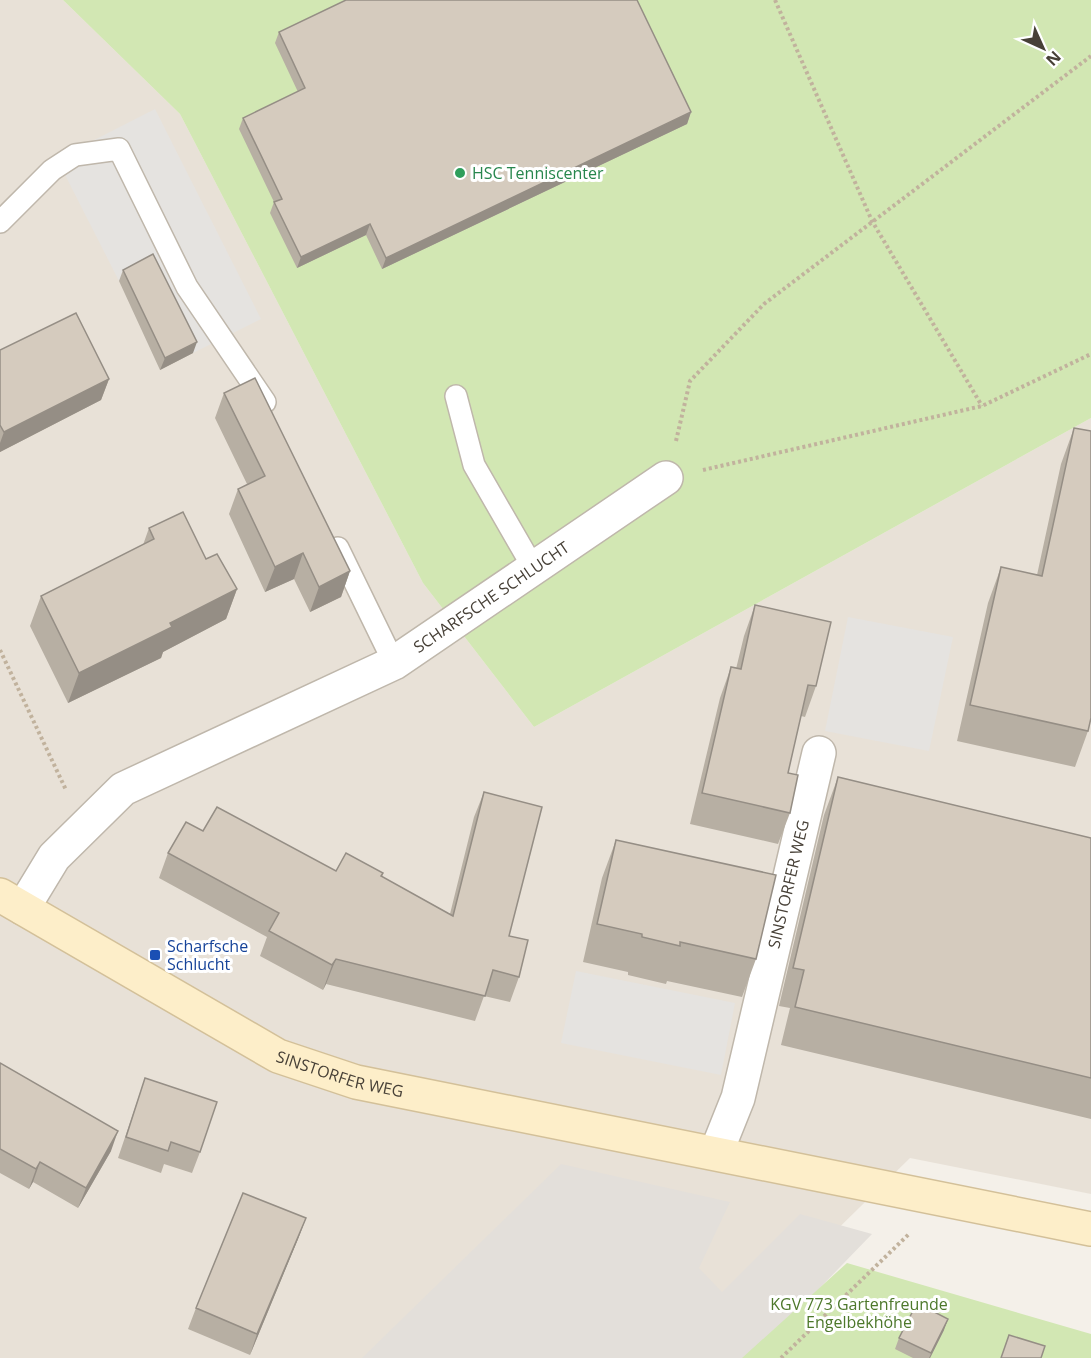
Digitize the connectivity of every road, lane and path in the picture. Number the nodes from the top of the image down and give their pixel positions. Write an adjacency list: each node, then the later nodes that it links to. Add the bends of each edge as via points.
1 (775, 0): 3 (path)
2 (1091, 56): 3 (path)
3 (872, 220): 7 (path); 9 (path, via 764,304 690,381)
4 (0, 222): 8 (lane, via 52,170 75,155 119,149 187,287)
5 (1091, 354): 7 (path)
6 (456, 396): 11 (lane, via 474,465)
7 (982, 406): 9 (path)
8 (272, 416)
9 (666, 478): 11 (street, SCHARFSCHE SCHLUCHT)
10 (331, 534): 13 (lane)
11 (534, 569): 13 (street, SCHARFSCHE SCHLUCHT)
12 (0, 650): 15 (path)
13 (394, 663): 15 (street, SCHARFSCHE SCHLUCHT, via 123,789)
14 (819, 753): 17 (street, SINSTORFER WEG, via 738,1098)
15 (84, 827): 16 (street, SCHARFSCHE SCHLUCHT)
16 (12, 902): 17 (street, SINSTORFER WEG, via 278,1056 356,1082)
17 (716, 1153): 18 (street, SINSTORFER WEG)
18 (945, 1199): 19 (street, SINSTORFER WEG); 20 (path)
19 (1091, 1229)
20 (782, 1358)

